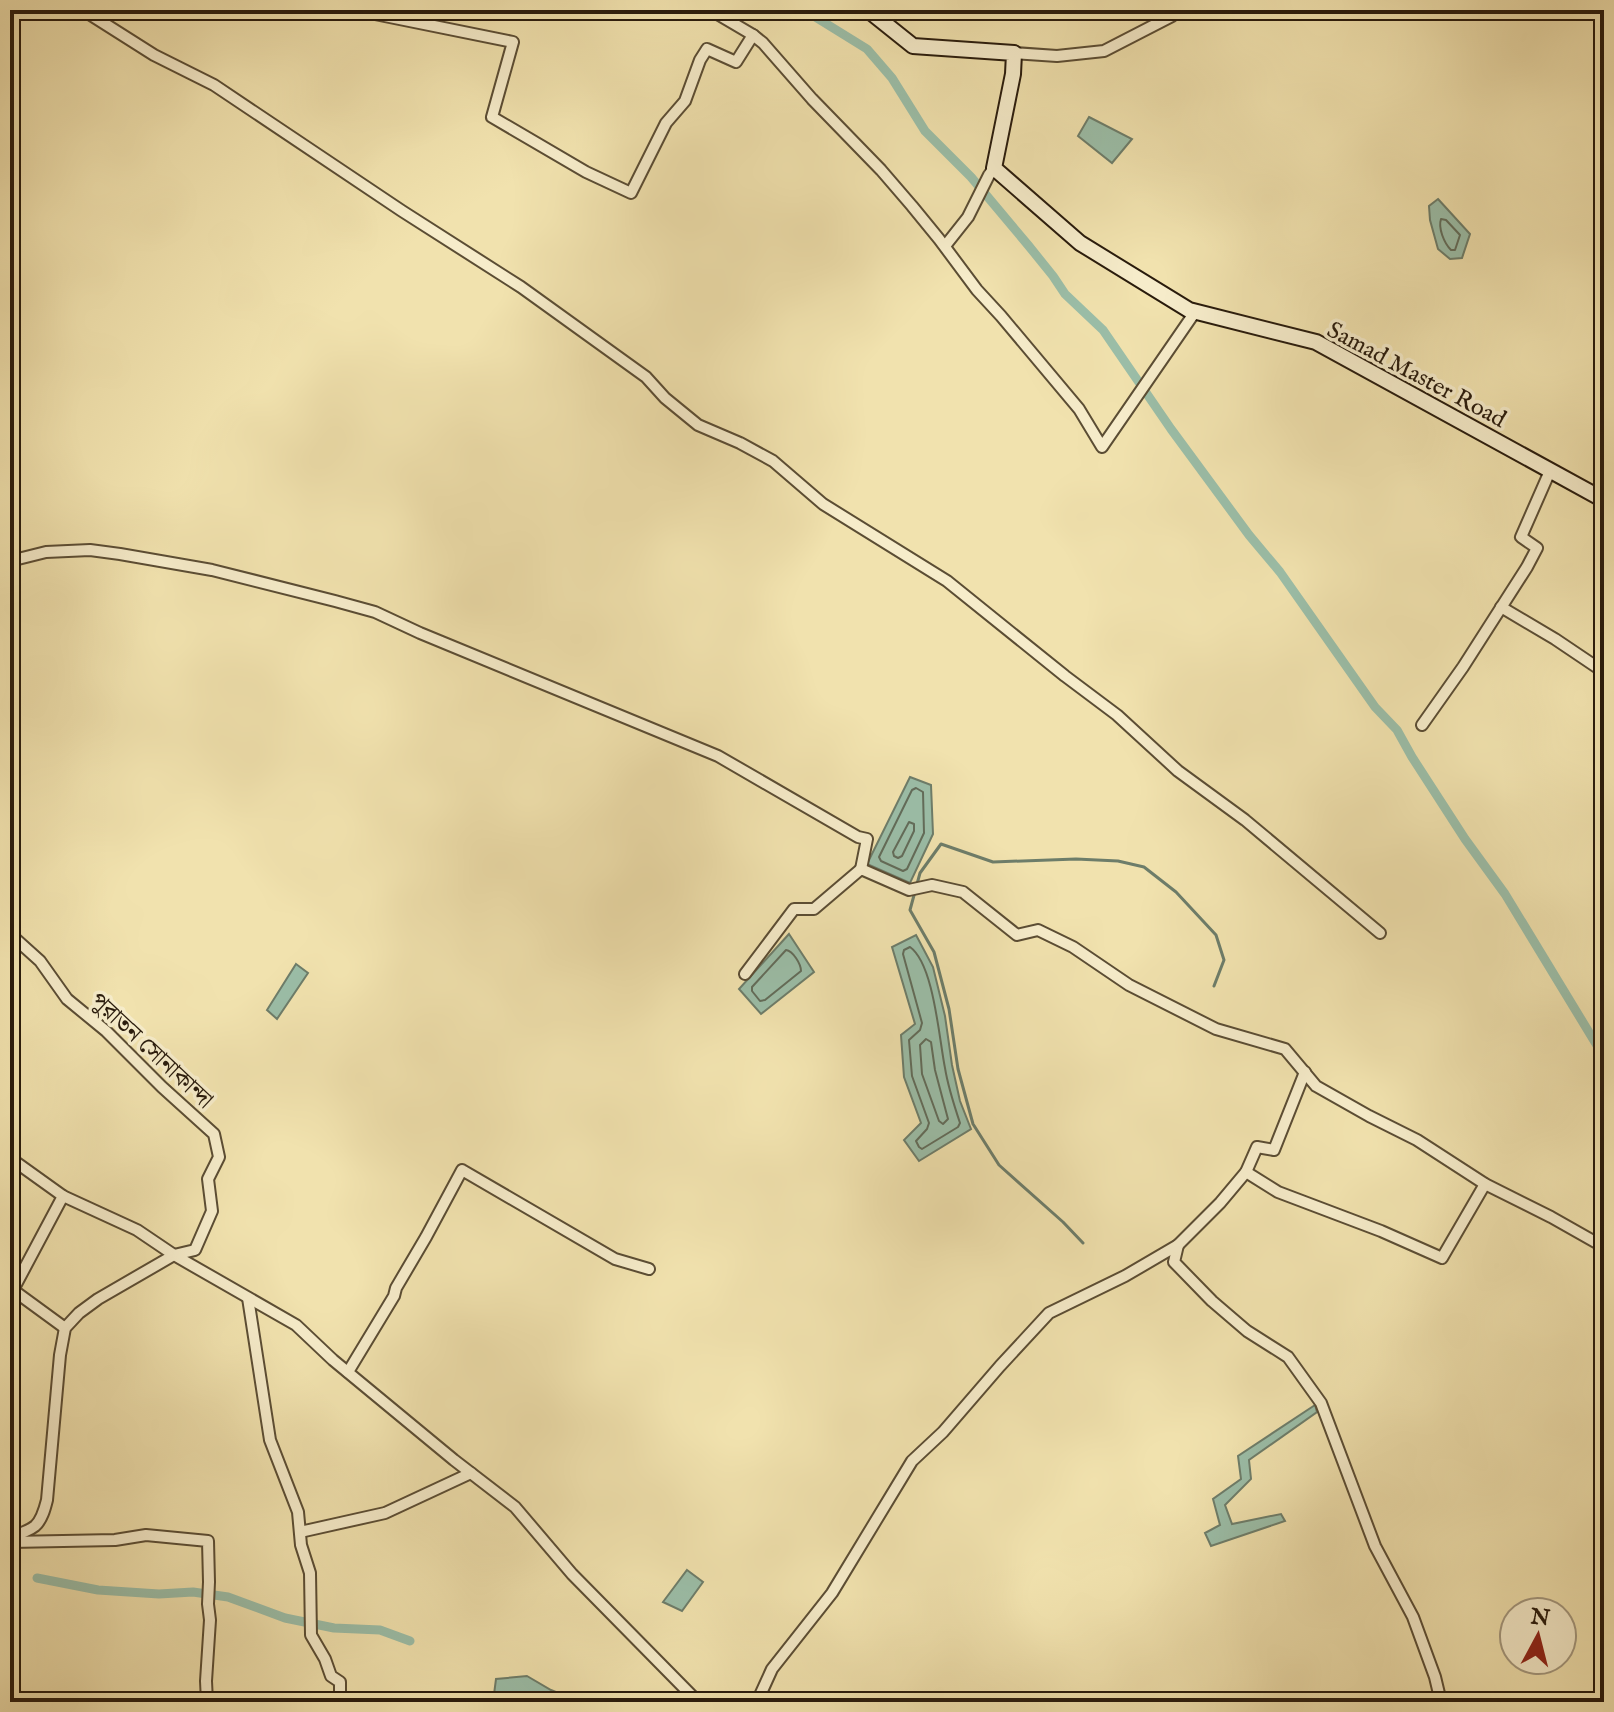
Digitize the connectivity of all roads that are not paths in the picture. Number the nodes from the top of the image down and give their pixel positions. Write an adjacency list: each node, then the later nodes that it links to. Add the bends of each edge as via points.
1 (30, 10): 7 (street)
2 (83, 10): 20 (street, via 214,85 508,278 646,377 698,425 773,461 823,504 947,581)
3 (355, 10): 8 (street, via 513,42 492,117 631,193 666,123 685,101 707,49 736,62)
4 (706, 10): 8 (street)
5 (868, 10): 9 (street, via 913,46)
6 (1179, 10): 9 (street, via 1104,51)
7 (10, 14)
8 (753, 35): 11 (street)
9 (1014, 53): 10 (street)
10 (992, 171): 11 (street, via 968,217); 12 (street, Samad Master Road, via 1080,243)
11 (945, 246): 12 (street, via 1079,409 1102,447)
12 (1195, 312): 13 (street, Samad Master Road, via 1316,342)
13 (1550, 471): 14 (street, Samad Master Road); 16 (street, via 1521,537 1537,548)
14 (1604, 500)
15 (10, 561): 19 (street, via 46,552 120,554 212,570 375,612 718,756 867,839)
16 (1501, 607): 17 (street); 18 (street)
17 (1604, 672)
18 (1422, 725)
19 (861, 869): 22 (street, via 814,909 794,909); 23 (street, via 909,890 932,885 963,892 1017,935 1038,930 1216,1029 1285,1049)
20 (1380, 933)
21 (10, 934): 30 (street, পুরাতন সোনাকান্দা, via 40,961 67,999 214,1134 219,1157 208,1179 212,1211 195,1250)
22 (745, 974)
23 (1305, 1072): 25 (street, via 1274,1150 1257,1147); 26 (street, via 1316,1086)
24 (10, 1158): 27 (street)
25 (1246, 1172): 26 (street, via 1278,1192 1442,1258); 28 (street)
26 (1485, 1184): 29 (street)
27 (63, 1196): 30 (street, via 137,1230); 33 (street, via 13,1290)
28 (1178, 1245): 41 (street, via 1049,1313 912,1461 832,1593 772,1669); 42 (street, via 1174,1262 1247,1331 1288,1357 1321,1403 1375,1546 1413,1617)
29 (1604, 1247)
30 (174, 1255): 32 (street); 33 (street, পুরাতন সোনাকান্দা, via 98,1299)
31 (649, 1269): 34 (street, via 615,1259 462,1170)
32 (248, 1298): 34 (street, via 296,1325); 36 (street, via 270,1440 298,1512)
33 (65, 1328): 37 (street, via 47,1500 35,1526 17,1535)
34 (348, 1372): 35 (street)
35 (471, 1473): 36 (street, via 385,1513); 40 (street, via 515,1507 572,1574)
36 (300, 1532): 39 (street, via 310,1573 311,1635 331,1676 340,1682)
37 (11, 1545): 38 (street, via 146,1535 208,1541)
38 (207, 1702)
39 (340, 1702)
40 (698, 1702)
41 (757, 1702)
42 (1441, 1702)

